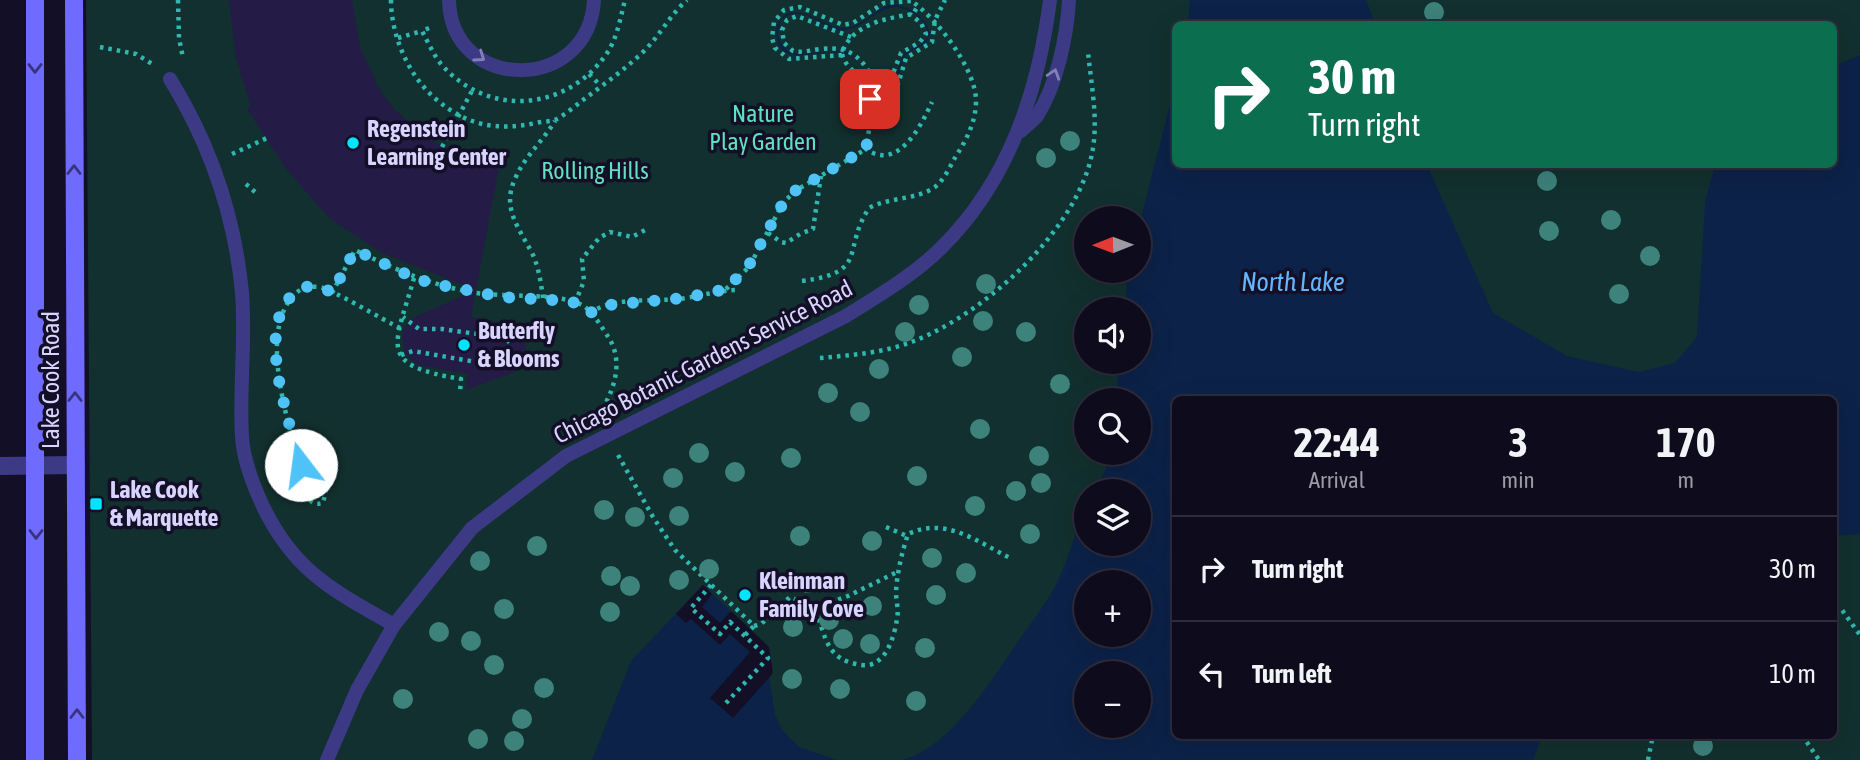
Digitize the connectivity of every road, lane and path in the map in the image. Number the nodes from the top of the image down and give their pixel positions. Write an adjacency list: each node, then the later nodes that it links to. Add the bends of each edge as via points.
1 (34, 0): 55 (main road, Lake Cook Road, one-way to 55)
2 (74, 0): 17 (main road, Lake Cook Road)
3 (178, 0): 24 (path, via 179,38)
4 (391, 0): 15 (path, via 398,38)
5 (449, 0): 6 (lane, one-way to 6, via 457,34 472,54 519,72 566,57 583,38)
6 (594, 0)
7 (945, 0): 13 (path)
8 (1050, 0): 29 (lane, Chicago Botanic Gardens Service Road, via 1040,66)
9 (1069, 0): 29 (lane, Chicago Botanic Gardens Service Road, one-way to 9, via 1036,117 1049,88)
10 (911, 1): 11 (path); 14 (path, via 884,3 843,25 808,9 792,8 778,15)
11 (918, 6): 12 (path); 13 (path)
12 (913, 14): 16 (path, via 884,18); 18 (path, via 926,34)
13 (935, 20): 18 (path, via 932,42); 40 (path, via 974,86 969,134 933,189 869,208 848,264 832,275)
14 (777, 29): 16 (path, via 797,16); 19 (path, via 793,51); 19 (path, via 775,48 789,59)
15 (422, 31)
16 (851, 37): 19 (path)
17 (74, 48): 21 (path, via 103,47 136,54); 56 (main road, Lake Cook Road, one-way to 17)
18 (915, 48): 19 (path, via 901,53 886,91 879,89 857,56); 25 (path, via 902,66 895,94 887,100)
19 (843, 52): 25 (path)
20 (589, 74): 22 (path)
21 (170, 79): 27 (lane)
22 (601, 86)
23 (473, 89): 31 (path)
24 (194, 99): 27 (lane)
25 (870, 99): 32 (path)
26 (932, 102): 32 (path, via 898,151 882,156)
27 (193, 116): 33 (lane)
28 (556, 120): 44 (path, via 521,166 509,207 537,265)
29 (1020, 132): 64 (lane, Chicago Botanic Gardens Service Road, via 980,204 940,249 846,316 566,456 472,527)
30 (267, 138): 33 (path)
31 (442, 147)
32 (866, 149): 34 (path)
33 (212, 164): 64 (lane, via 237,254 243,322 242,438 257,493 282,542 298,562 344,597)
34 (821, 175): 36 (path, via 783,203); 36 (path, via 813,229 786,243)
35 (647, 229): 45 (path, via 632,237 610,232 599,238 582,259 585,274)
36 (768, 233): 41 (path, via 748,267)
37 (382, 253): 38 (path)
38 (377, 261): 39 (path); 43 (path, via 355,250)
39 (414, 278): 44 (path, via 470,292); 47 (path)
40 (802, 281)
41 (726, 289): 42 (path); 46 (path, via 608,305)
42 (739, 290)
43 (332, 293): 48 (path); 53 (path, via 314,287 295,293 277,329 277,369)
44 (543, 298): 45 (path)
45 (575, 303): 46 (path)
46 (590, 313): 51 (path, via 616,356 615,381)
47 (403, 317): 48 (path); 49 (path, via 419,329 505,338 511,352 508,360 493,365 413,351)
48 (400, 328): 49 (path)
49 (401, 355): 50 (path, via 413,368 461,379)
50 (460, 392)
51 (602, 416)
52 (615, 450): 61 (path, via 675,550)
53 (301, 465): 53 (path, via 326,490 323,503 310,502)
54 (0, 466): 55 (street)
55 (36, 466): 56 (street); 71 (main road, Lake Cook Road, one-way to 71)
56 (76, 466): 72 (main road, Lake Cook Road, one-way to 56)
57 (886, 527): 58 (path)
58 (907, 536): 59 (path, via 939,526); 60 (path)
59 (1010, 558)
60 (899, 570): 62 (path); 62 (path, via 898,618 885,655 876,664 845,661 833,653)
61 (711, 585): 65 (path); 66 (path, via 691,608 720,634 730,622)
62 (814, 608): 65 (path, via 790,597)
63 (1837, 610): 67 (path, via 1842,610)
64 (394, 625): 73 (lane, Chicago Botanic Gardens Service Road, via 357,690)
65 (754, 626): 66 (path)
66 (745, 635): 68 (path, via 768,658)
67 (1860, 635)
68 (726, 703)
69 (1652, 739): 74 (path)
70 (1805, 739): 75 (path)
71 (35, 760)
72 (77, 760)
73 (327, 760)
74 (1648, 760)
75 (1819, 760)

